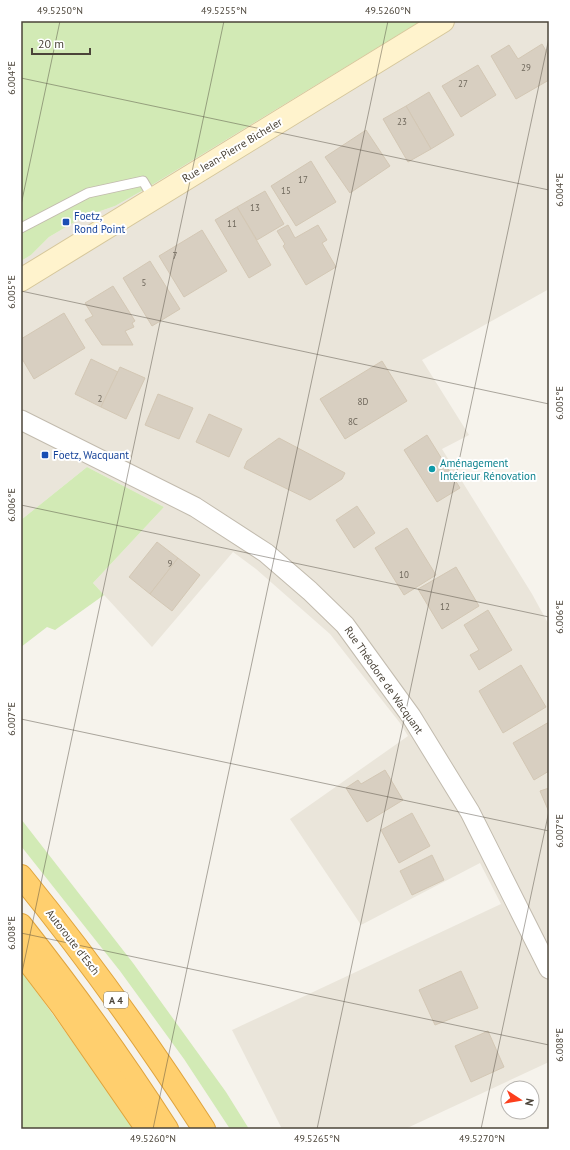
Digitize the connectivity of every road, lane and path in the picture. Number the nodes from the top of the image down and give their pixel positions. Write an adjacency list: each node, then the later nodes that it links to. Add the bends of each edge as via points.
1 (443, 21): 2 (main road, Rue Jean-Pierre Bicheler)
2 (153, 198): 3 (lane, via 143,181 88,193); 4 (main road, Rue Jean-Pierre Bicheler)
3 (21, 228)
4 (21, 280)
5 (21, 420): 9 (street, Rue Théodore de Wacquant, via 195,507 266,553 346,625 411,716 470,812)
6 (21, 876): 12 (highway, Autoroute d'Esch / A 4, via 106,984)
7 (21, 925): 11 (highway, A 4, via 129,1071)
8 (21, 952): 10 (highway, via 62,1006)
9 (549, 969)
10 (147, 1129)
11 (167, 1129)
12 (204, 1129)

